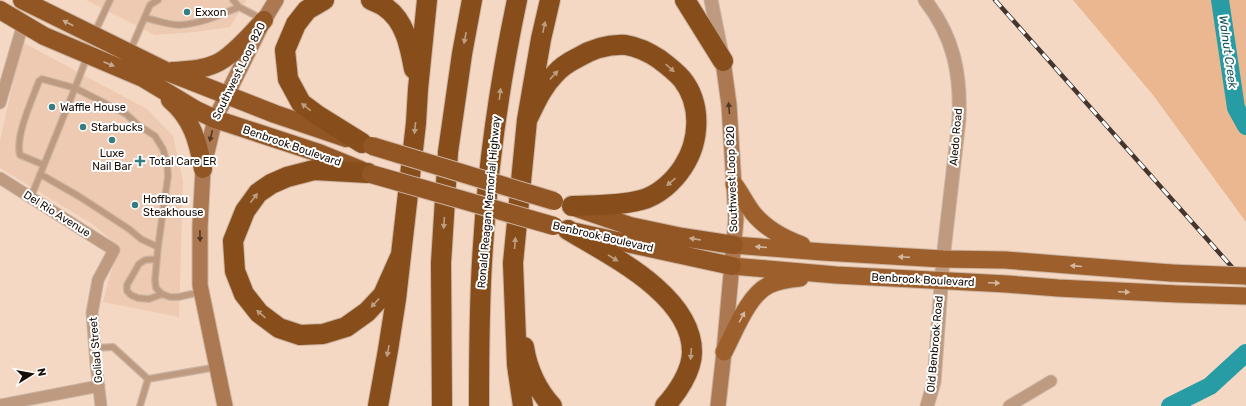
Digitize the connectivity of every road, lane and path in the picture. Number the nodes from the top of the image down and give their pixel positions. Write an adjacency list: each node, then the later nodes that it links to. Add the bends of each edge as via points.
1 (22, 0): 20 (highway, Benbrook Boulevard, one-way to 1)
2 (110, 0): 20 (lane)
3 (158, 0): 17 (lane, via 150,5)
4 (233, 0): 15 (lane)
5 (276, 0): 18 (main road, Southwest Loop 820)
6 (324, 0): 32 (highway, one-way to 6, via 316,115 301,103 288,79 285,50 296,24 307,10)
7 (371, 0): 27 (highway, via 386,7 407,35)
8 (427, 0): 27 (highway)
9 (472, 0): 49 (highway, one-way to 49, via 448,152)
10 (517, 0): 58 (highway, Ronald Reagan Memorial Highway, one-way to 10, via 491,162 501,81)
11 (550, 0): 31 (highway, one-way to 11)
12 (685, 0): 23 (highway)
13 (711, 0): 23 (street, Southwest Loop 820)
14 (925, 0): 48 (street, Aledo Road, via 950,42 960,86 959,120)
15 (239, 7): 17 (lane, via 197,22 178,25); 18 (lane)
16 (0, 10): 19 (highway, Benbrook Boulevard)
17 (145, 18): 21 (lane)
18 (264, 20): 24 (highway, via 217,64); 28 (main road, Southwest Loop 820)
19 (23, 24): 22 (highway, Benbrook Boulevard); 29 (street)
20 (93, 36): 21 (highway, Benbrook Boulevard)
21 (130, 52): 24 (highway, Benbrook Boulevard)
22 (88, 55): 25 (highway, Benbrook Boulevard, one-way to 25); 26 (lane)
23 (723, 61): 38 (main road, Southwest Loop 820, one-way to 23, via 729,105)
24 (168, 72): 28 (highway, Benbrook Boulevard)
25 (143, 78): 30 (highway, Benbrook Boulevard); 34 (highway, via 179,107 198,141)
26 (75, 88): 33 (lane); 33 (lane, via 46,79 39,81 19,136 18,147 20,154); 43 (lane, via 126,114 155,136 163,150 168,176)
27 (418, 89): 46 (highway, one-way to 46)
28 (226, 95): 30 (main road, Southwest Loop 820); 32 (highway, Benbrook Boulevard, via 282,117)
29 (0, 103)
30 (215, 119): 34 (main road, Southwest Loop 820, one-way to 34); 36 (highway, Benbrook Boulevard, via 319,153)
31 (527, 120): 40 (highway, one-way to 40, via 544,87 555,73 586,53 603,47 627,46 648,52 682,79 692,97 696,118 695,140 688,160 677,176 661,190 642,200 617,204); 54 (highway, one-way to 31)
32 (367, 145): 40 (highway, Benbrook Boulevard, bridge)
33 (44, 165): 35 (lane)
34 (203, 169): 55 (main road, Southwest Loop 820, one-way to 55, via 200,227)
35 (40, 174): 39 (lane); 43 (lane, via 80,197 140,239)
36 (370, 174): 41 (highway, Benbrook Boulevard, bridge); 46 (highway, one-way to 36, via 383,295 367,312 346,327 323,334 300,335 279,328 259,313 244,294 235,271 233,241 245,211 258,193 287,177 314,170)
37 (0, 178): 39 (street, Del Rio Avenue)
38 (734, 184): 42 (main road, Southwest Loop 820); 45 (main road, via 754,213 767,226 787,240)
39 (31, 197): 44 (street, Del Rio Avenue)
40 (563, 203): 42 (highway, Benbrook Boulevard, one-way to 40, via 630,226)
41 (561, 228): 50 (highway, Benbrook Boulevard); 76 (highway, one-way to 76, via 647,280 681,313 690,336 692,353 688,371)
42 (734, 245): 45 (main road, Benbrook Boulevard, one-way to 42); 50 (main road, Southwest Loop 820)
43 (158, 247): 47 (lane)
44 (114, 250): 59 (street, Goliad Street, via 98,280 92,313)
45 (823, 252): 48 (main road, Benbrook Boulevard, one-way to 45)
46 (400, 257): 69 (highway, one-way to 69, via 394,314)
47 (157, 259): 56 (lane, via 156,288); 56 (lane, via 145,260 139,264 127,285 131,295 138,298 148,299)
48 (943, 259): 52 (main road, Benbrook Boulevard, one-way to 48, bridge, via 1171,274 1005,260); 53 (street, Aledo Road)
49 (441, 263): 70 (highway, via 431,279); 71 (highway)
50 (732, 266): 51 (main road, Benbrook Boulevard); 60 (main road, Southwest Loop 820)
51 (836, 275): 53 (main road, Benbrook Boulevard); 60 (main road, one-way to 51, via 749,304 768,285 785,280)
52 (1246, 276)
53 (942, 281): 57 (main road, Benbrook Boulevard, one-way to 57); 78 (street, Old Benbrook Road, via 934,382)
54 (513, 282): 74 (highway, via 517,365); 75 (highway, via 520,303 526,354 536,383)
55 (202, 292): 56 (lane, via 170,297); 61 (main road, Southwest Loop 820)
56 (162, 294)
57 (1246, 296)
58 (479, 328): 72 (highway, Ronald Reagan Memorial Highway); 73 (highway, via 490,357)
59 (94, 348): 62 (lane, via 113,347); 64 (street, Goliad Street)
60 (724, 352): 77 (main road, Southwest Loop 820)
61 (217, 367): 62 (lane); 68 (main road, Southwest Loop 820)
62 (148, 379): 67 (lane)
63 (1051, 381): 79 (street)
64 (99, 386): 65 (street); 66 (street, Goliad Street)
65 (0, 405)
66 (101, 406)
67 (140, 406)
68 (225, 406)
69 (378, 406)
70 (429, 406)
71 (442, 406)
72 (479, 406)
73 (491, 406)
74 (523, 406)
75 (552, 406)
76 (666, 406)
77 (718, 406)
78 (927, 406)
79 (1009, 406)

